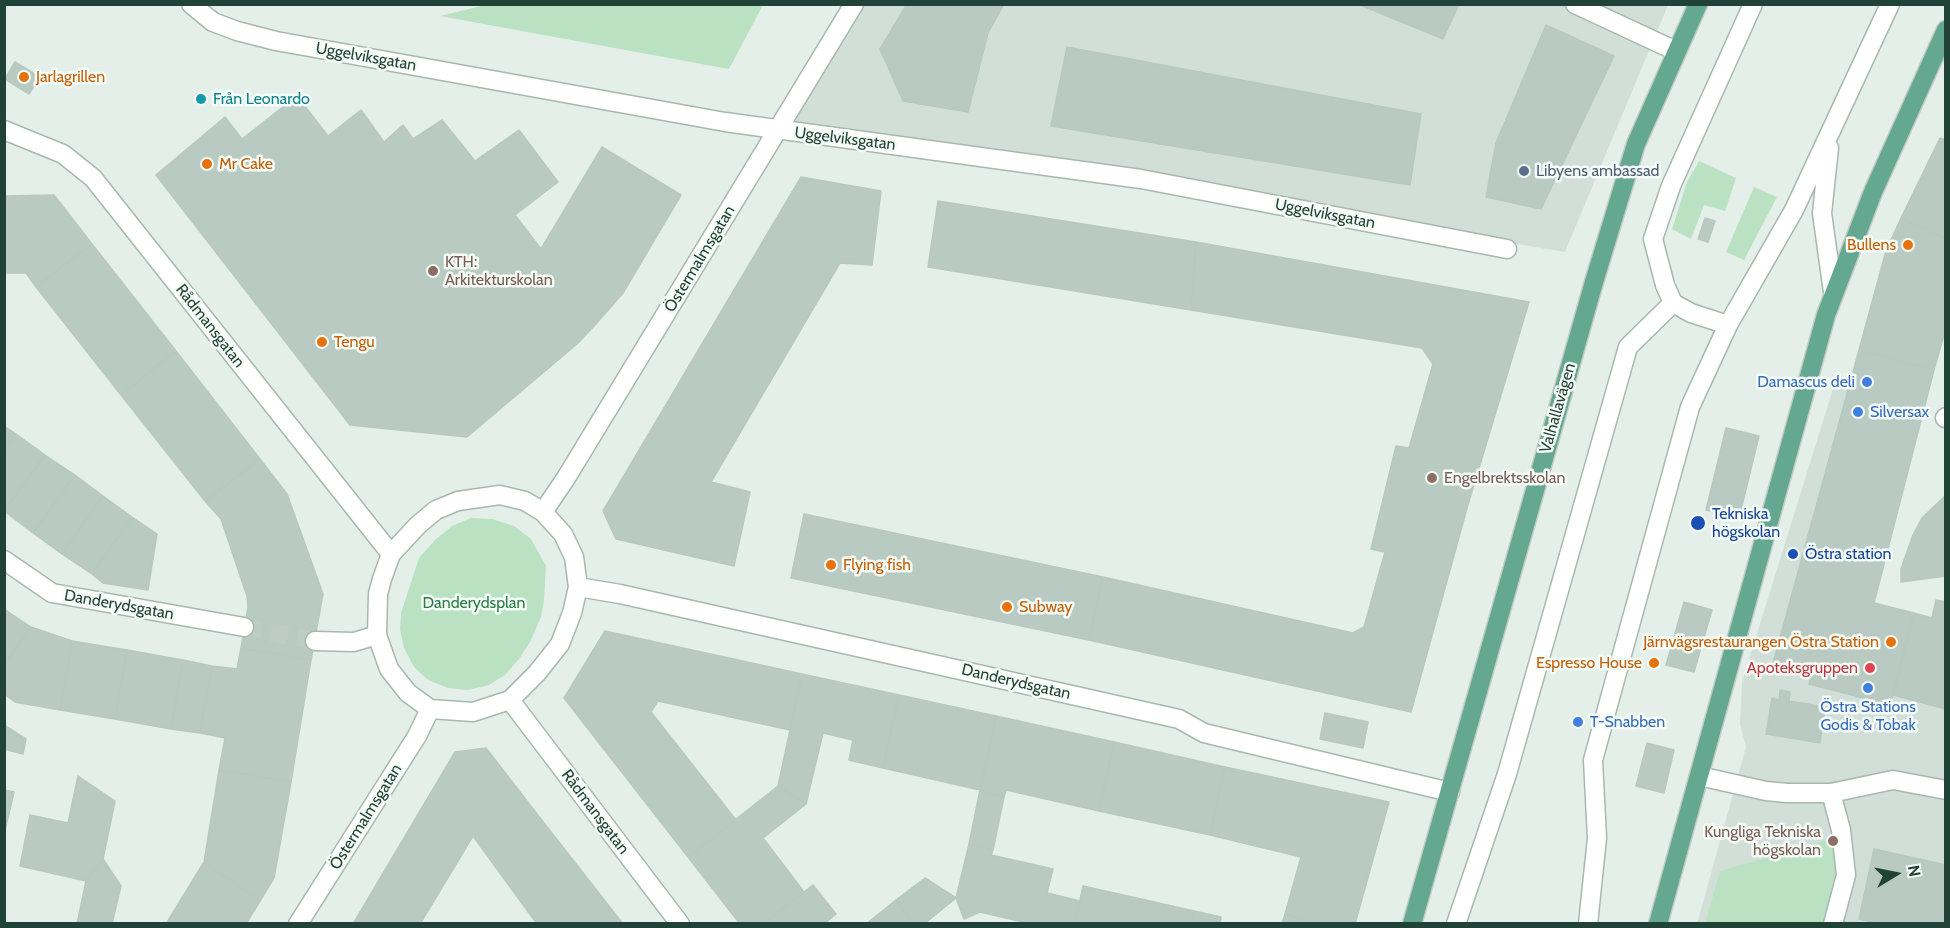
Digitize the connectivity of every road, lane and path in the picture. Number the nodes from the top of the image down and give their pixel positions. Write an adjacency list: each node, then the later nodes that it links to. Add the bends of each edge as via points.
1 (191, 4): 11 (street, Uggelviksgatan, via 213,22 276,41)
2 (854, 4): 11 (street, Östermalmsgatan)
3 (1575, 4): 8 (street)
4 (1698, 4): 8 (main road, Valhallavägen)
5 (1753, 4): 14 (street, via 1671,186 1653,239)
6 (1890, 4): 10 (street)
7 (1946, 30): 13 (main road)
8 (1676, 51): 27 (main road, Valhallavägen, via 1636,144 1607,237)
9 (4, 130): 17 (street, Rådmansgatan, via 63,154 93,178)
10 (1831, 130): 13 (street, via 1822,213); 15 (street, via 1794,210)
11 (778, 131): 12 (street, Uggelviksgatan, via 1141,179); 16 (street, Östermalmsgatan)
12 (1507, 249)
13 (1833, 292): 25 (main road)
14 (1673, 303): 15 (street); 32 (street, via 1628,347 1506,774)
15 (1728, 326): 33 (street, via 1690,406 1593,760 1597,838)
16 (543, 512): 17 (street, via 525,501 500,495 458,501 436,510); 19 (street, via 563,534 574,557)
17 (391, 554): 21 (street, via 378,594)
18 (4, 560): 20 (street, Danderydsgatan, via 51,593)
19 (578, 587): 23 (street, via 560,644); 27 (street, Danderydsgatan, via 1179,719 1204,733)
20 (244, 627)
21 (377, 635): 22 (street, via 354,642); 24 (street, via 389,669 408,693)
22 (315, 640)
23 (510, 700): 24 (street, via 473,712); 30 (street, Rådmansgatan)
24 (430, 709): 29 (street, Östermalmsgatan, via 417,736)
25 (1699, 776): 28 (street, via 1788,793); 34 (main road)
26 (1946, 790): 28 (street, via 1893,780)
27 (1450, 792): 31 (main road, Valhallavägen)
28 (1831, 793): 35 (street, via 1841,830 1846,875)
29 (298, 924)
30 (680, 924)
31 (1412, 924)
32 (1456, 924)
33 (1588, 924)
34 (1658, 924)
35 (1833, 924)

